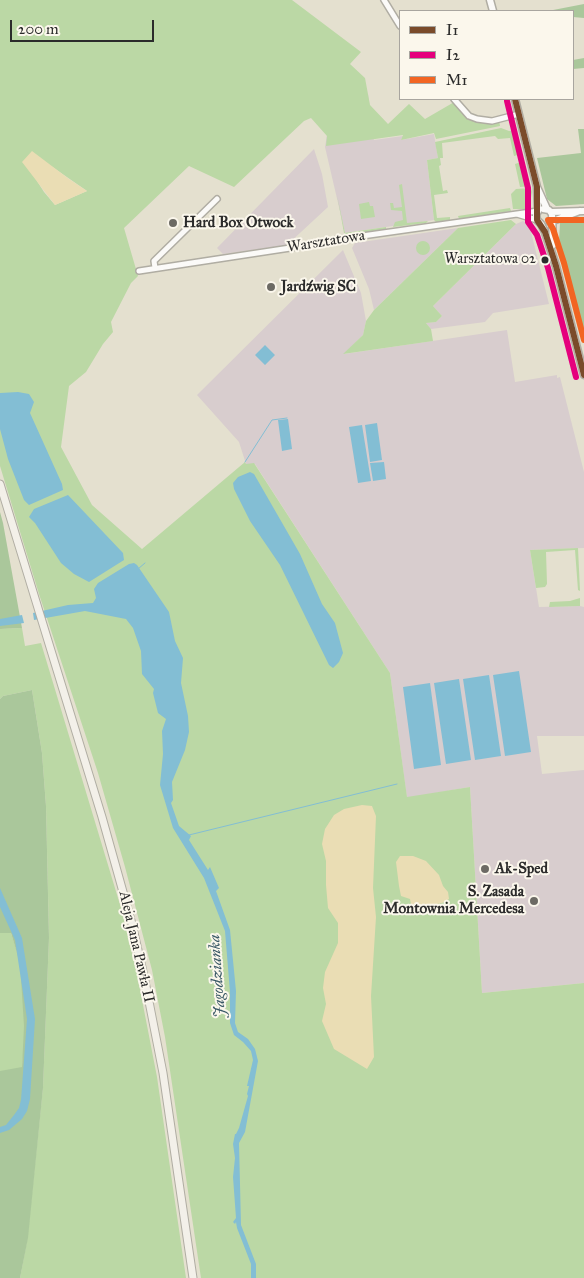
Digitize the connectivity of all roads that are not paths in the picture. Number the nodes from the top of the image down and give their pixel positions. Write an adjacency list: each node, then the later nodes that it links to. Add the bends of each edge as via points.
1 (384, 0): 2 (street)
2 (399, 24)
3 (455, 100): 5 (street, via 468,116 477,119 492,121)
4 (515, 100): 5 (street)
5 (519, 114): 6 (street)
6 (537, 187): 8 (street); 9 (street)
7 (217, 199): 15 (street, via 154,261)
8 (549, 210): 9 (street); 10 (street); 12 (street)
9 (538, 211): 11 (street, Warsztatowa); 13 (street)
10 (582, 211): 12 (street)
11 (514, 214): 13 (street, Warsztatowa); 15 (street, Warsztatowa)
12 (551, 220): 13 (street, via 546,225); 14 (street)
13 (539, 222): 14 (street)
14 (556, 266): 17 (street)
15 (155, 268): 16 (street, Warsztatowa)
16 (138, 271)
17 (584, 375)
18 (0, 484): 19 (main road, Aleja Jana Pawła II, via 117,867 144,976 166,1091)
19 (193, 1278)

